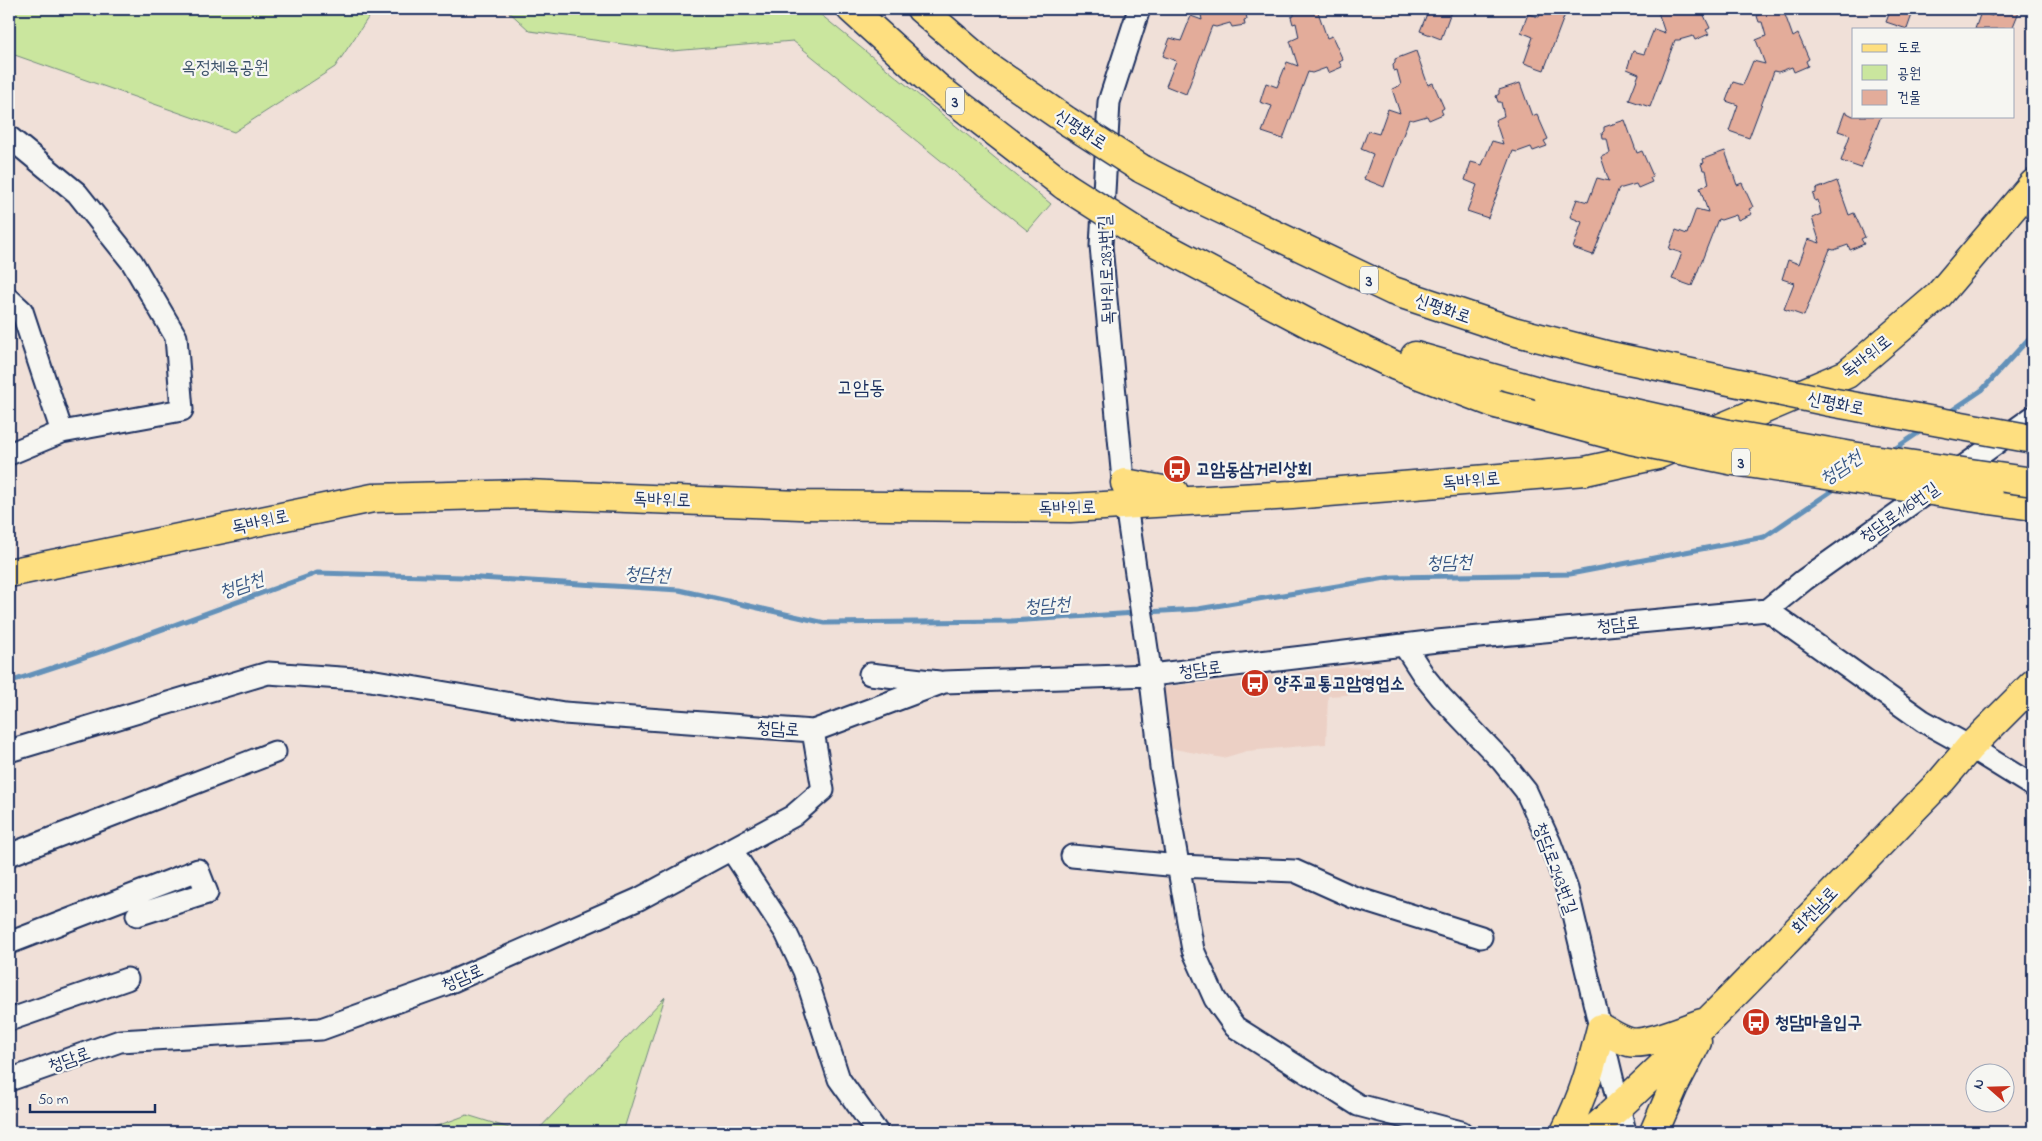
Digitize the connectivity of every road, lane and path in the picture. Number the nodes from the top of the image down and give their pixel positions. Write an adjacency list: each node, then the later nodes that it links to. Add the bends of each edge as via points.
1 (851, 9): 7 (main road, 3, bridge, via 937,87 1065,186 1140,234)
2 (921, 9): 10 (main road, 신평화로 / 3, bridge, via 987,66 1142,169 1200,200 1393,291 1513,331 1610,356 1830,402)
3 (1139, 9): 13 (street, 독바위로287번길, via 1109,102 1101,246)
4 (9, 137): 9 (street, via 76,193 132,262 176,337 182,410)
5 (2033, 184): 13 (main road, 독바위로, via 1938,296 1847,374 1657,455 1585,471 1292,495 1212,498)
6 (9, 299): 9 (street, via 22,311)
7 (1315, 327): 12 (main road, 3, bridge, via 1548,394 1728,434); 14 (main road, 3, bridge, via 1396,366 1496,404 1631,440 1734,461)
8 (2033, 417): 16 (street, 청담로116번길, via 1804,580)
9 (62, 432): 11 (street)
10 (2033, 439)
11 (9, 454)
12 (2033, 482)
13 (1124, 489): 15 (main road, 독바위로, via 1070,508 800,505 526,494 373,498); 18 (street)
14 (2033, 506)
15 (9, 572)
16 (1767, 610): 17 (street, 청담로); 23 (street, via 1923,720)
17 (1404, 645): 18 (street, 청담로); 37 (street, 청담로243번길, via 1441,697 1526,791 1567,889)
18 (1150, 669): 20 (street, 청담로); 30 (street, via 1161,767)
19 (870, 674): 20 (street)
20 (944, 682): 22 (street, 청담로)
21 (2033, 684): 23 (main road, 회천남로)
22 (813, 730): 24 (street, 청담로, via 564,713 370,680 268,673); 27 (street, 청담로, via 824,790 794,816)
23 (1970, 747): 26 (street); 36 (main road, 회천남로, via 1942,780)
24 (9, 751)
25 (275, 752): 28 (street)
26 (2033, 786)
27 (731, 849): 38 (street, 청담로, via 639,899 454,980 320,1029 120,1041); 40 (street, via 786,932 804,971 839,1079)
28 (9, 856)
29 (1072, 856): 30 (street)
30 (1178, 866): 32 (street, via 1294,871 1353,897); 41 (street, via 1193,950 1215,999 1236,1027 1358,1105)
31 (137, 915): 33 (street, via 208,893 198,870)
32 (1481, 937)
33 (9, 942)
34 (127, 979): 35 (street)
35 (9, 1020)
36 (1708, 1021): 37 (main road, via 1631,1043); 39 (main road, 회천남로); 45 (main road)
37 (1601, 1028): 39 (street, 청담로243번길); 42 (main road, via 1580,1103)
38 (9, 1080)
39 (1620, 1106): 43 (main road, 회천남로); 44 (street, 청담로243번길)
40 (877, 1132)
41 (1460, 1132)
42 (1565, 1132)
43 (1591, 1132)
44 (1625, 1132)
45 (1654, 1132)

